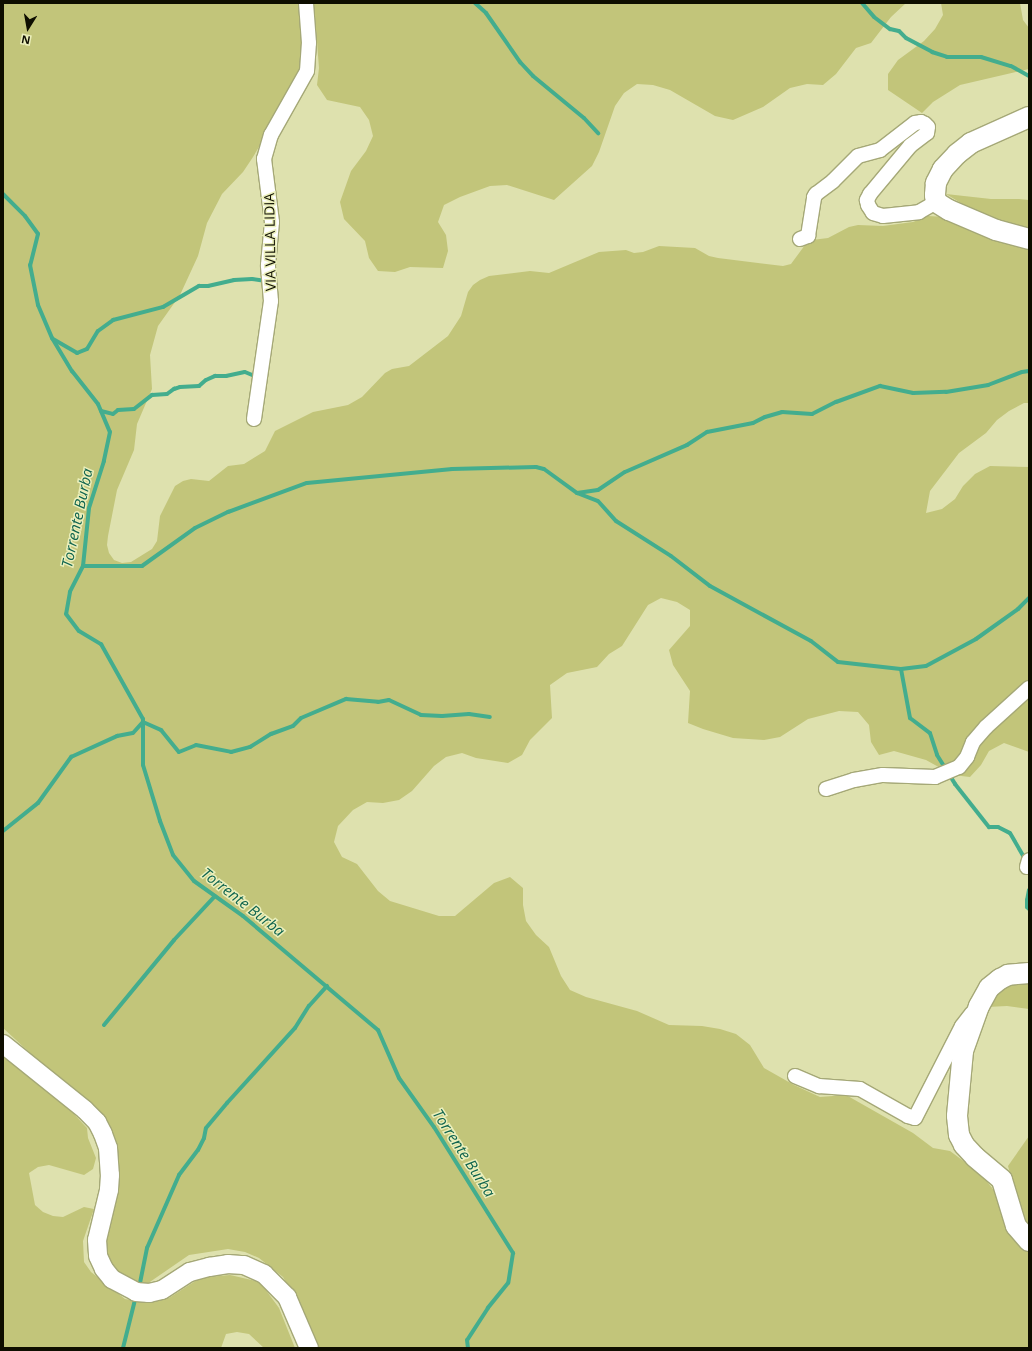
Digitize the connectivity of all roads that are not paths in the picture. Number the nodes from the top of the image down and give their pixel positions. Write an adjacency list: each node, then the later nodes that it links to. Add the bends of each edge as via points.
1 (306, 3): 6 (street, VIA VILLA LIDIA, via 309,43 307,71 270,135 264,159 272,222 268,265 271,301)
2 (1029, 117): 3 (main road, via 971,143 957,154 943,169 936,183)
3 (936, 202): 4 (street, via 919,212 883,216 873,213 868,205 870,194 910,146 927,133 928,127 925,124 915,123 880,150 858,156 816,194 808,236); 5 (main road, via 996,230)
4 (800, 239)
5 (1029, 239)
6 (254, 419)
7 (1029, 688): 8 (street, via 986,727 973,742 967,757 959,767 935,777 883,775 854,780)
8 (826, 789)
9 (1029, 974): 10 (main road, via 1008,975 1000,979 989,988)
10 (980, 1006): 12 (street, via 962,1026 916,1118 860,1089 819,1086); 13 (main road, via 969,1031 961,1064 956,1104 959,1135 969,1152 1002,1180 1016,1226)
11 (3, 1044): 14 (street, via 85,1110 97,1122 103,1134 108,1148 110,1175 98,1240 98,1256 112,1279 136,1292 149,1293 162,1290 190,1272 228,1264 244,1265 264,1274 287,1297)
12 (795, 1076)
13 (1029, 1241)
14 (309, 1348)

